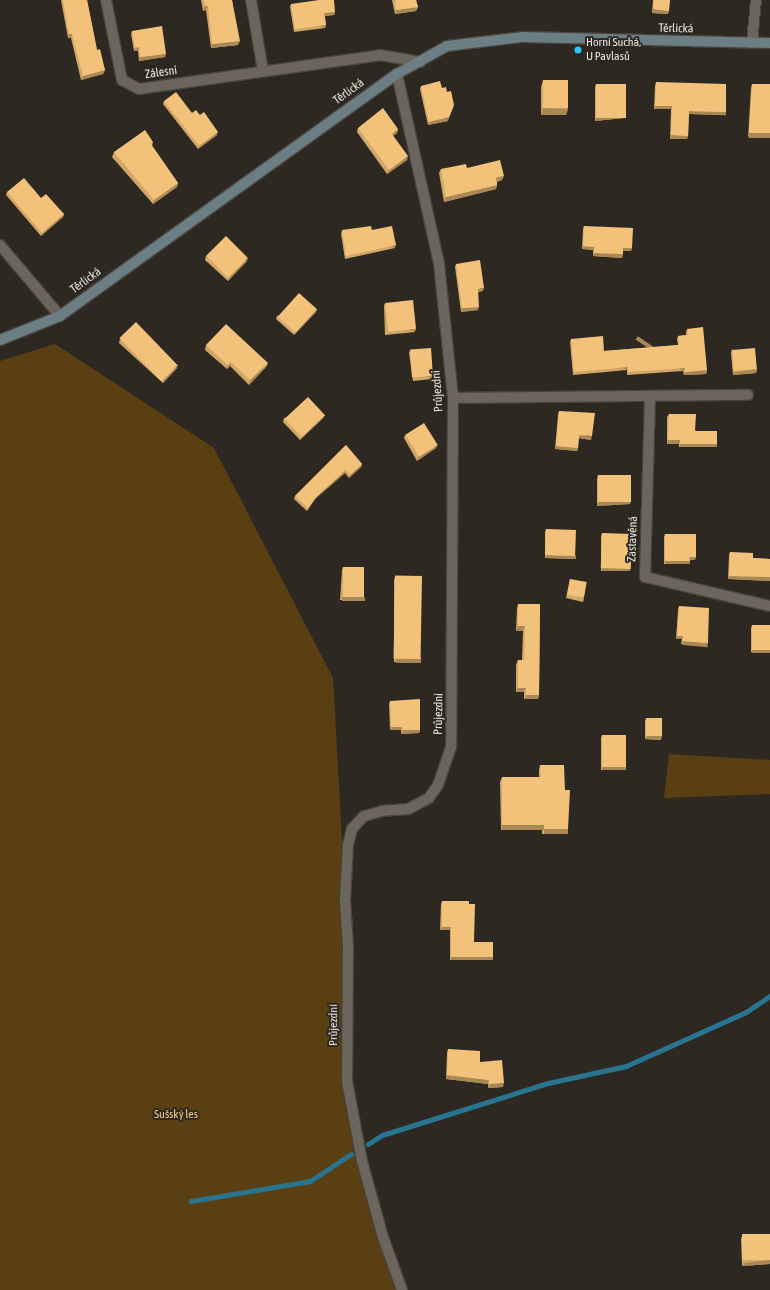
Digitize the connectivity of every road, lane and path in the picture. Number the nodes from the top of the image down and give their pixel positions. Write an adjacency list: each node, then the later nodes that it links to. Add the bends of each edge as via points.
1 (106, 0): 7 (street, Zálesní, via 122,80 139,89)
2 (251, 0): 7 (street)
3 (756, 0): 4 (street)
4 (752, 43): 5 (main road, Těrlická); 6 (main road, Těrlická, via 523,37 447,46)
5 (770, 43)
6 (420, 62): 7 (street, Zálesní, via 380,55); 8 (main road, Těrlická)
7 (263, 71)
8 (397, 74): 10 (main road, Těrlická); 14 (street, Průjezdní, via 438,264)
9 (0, 245): 10 (street)
10 (60, 316): 11 (main road, Těrlická)
11 (0, 340)
12 (748, 395): 13 (street)
13 (650, 397): 14 (street); 15 (street, Zastavěná, via 645,577)
14 (453, 398): 16 (street, Průjezdní, via 451,747 438,785 429,798 408,809 382,811 364,816 352,828 348,845 345,900 348,946 347,1081 362,1161 383,1237)
15 (770, 606)
16 (402, 1290)

